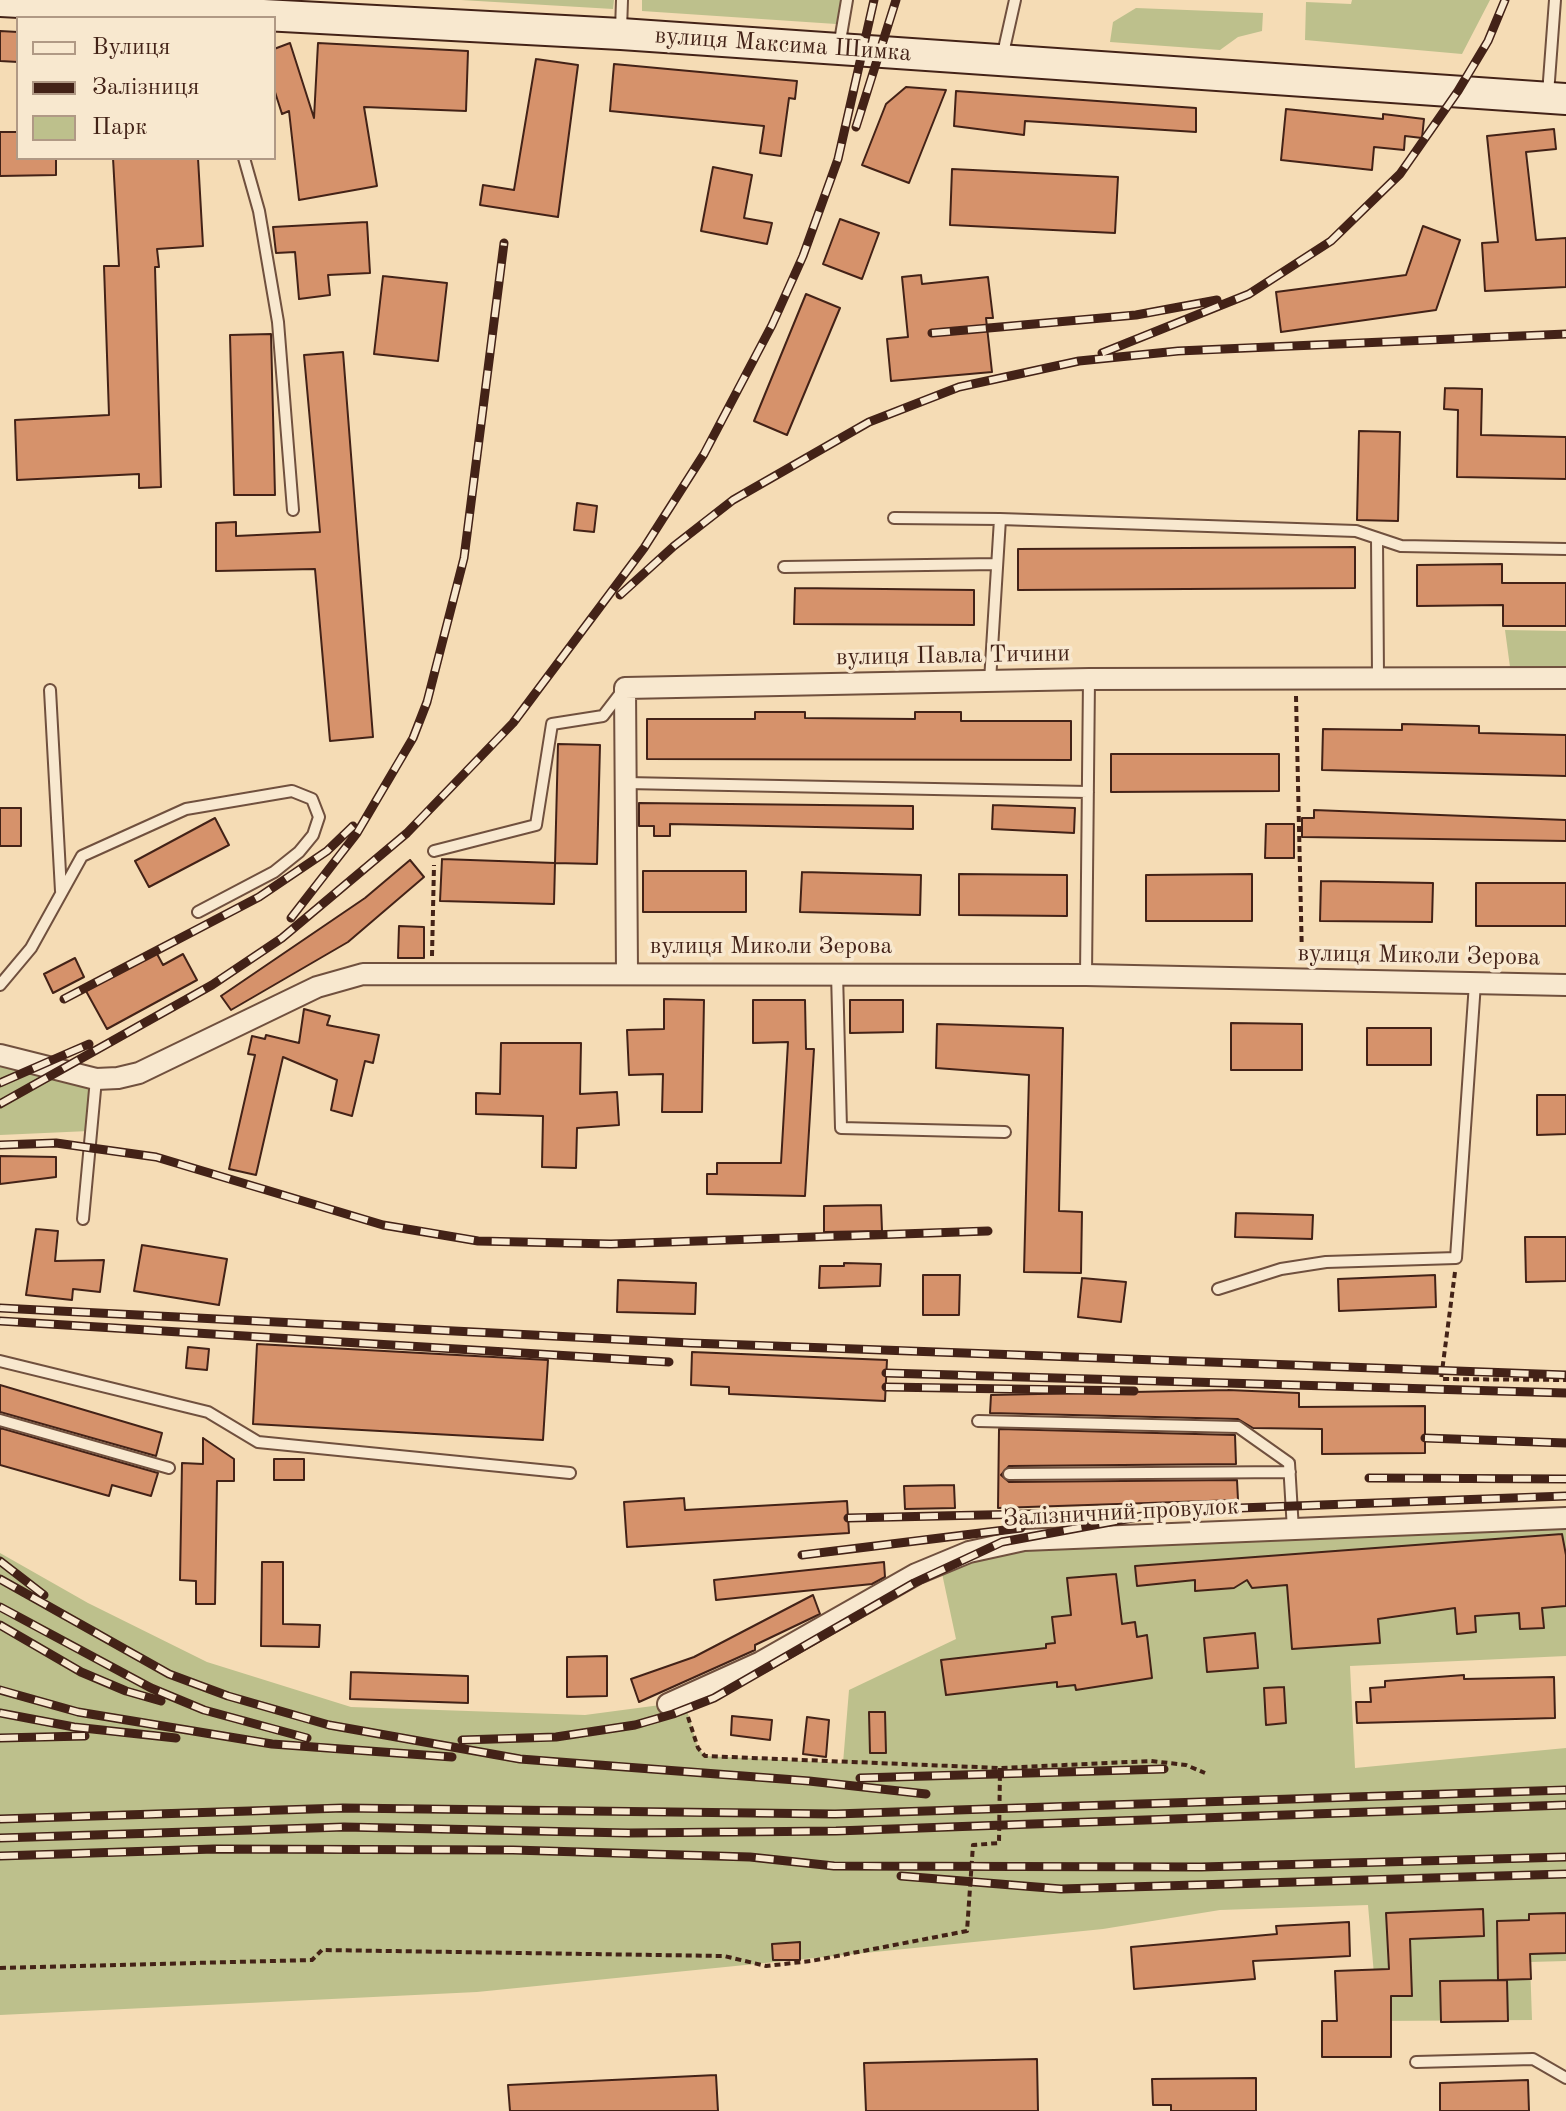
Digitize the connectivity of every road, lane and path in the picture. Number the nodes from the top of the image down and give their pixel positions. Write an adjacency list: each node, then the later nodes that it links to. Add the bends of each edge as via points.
1 (622, 0): 10 (lane)
2 (847, 0): 11 (lane)
3 (1015, 0): 12 (lane)
4 (1555, 0): 13 (lane)
5 (0, 1): 6 (main road, вулиця Максима Шимка)
6 (98, 3): 7 (main road, вулиця Максима Шимка)
7 (208, 15): 8 (main road, вулиця Максима Шимка)
8 (230, 16)
9 (276, 18): 10 (main road, вулиця Максима Шимка)
10 (621, 34): 11 (main road, вулиця Максима Шимка)
11 (839, 48): 12 (main road, вулиця Максима Шимка)
12 (1002, 60): 13 (main road, вулиця Максима Шимка)
13 (1557, 100)
14 (245, 160): 15 (lane, via 278,322)
15 (293, 510)
16 (894, 518): 17 (lane)
17 (1000, 519): 18 (lane, via 1356,531); 20 (lane)
18 (1377, 538): 19 (lane, via 1401,546); 23 (lane)
19 (1566, 549)
20 (997, 564): 21 (lane); 26 (lane)
21 (784, 567)
22 (1295, 677): 23 (street, вулиця Павла Тичини); 25 (street, вулиця Павла Тичини); 34 (path)
23 (1378, 677): 24 (street, вулиця Павла Тичини)
24 (1566, 678)
25 (1089, 679): 26 (street, вулиця Павла Тичини); 30 (lane)
26 (990, 681): 27 (street, вулиця Павла Тичини)
27 (625, 688): 29 (street); 31 (lane, via 603,716 552,724 536,825)
28 (50, 690): 32 (lane)
29 (626, 783): 30 (lane); 35 (street)
30 (1088, 792): 38 (lane)
31 (434, 851): 36 (path)
32 (61, 893): 33 (lane, via 82,856 186,809 292,791 312,799 319,817 299,852 274,872); 40 (lane, via 31,948)
33 (198, 912)
34 (1302, 958)
35 (627, 972): 36 (street, вулиця Миколи Зерова); 37 (street, вулиця Миколи Зерова)
36 (431, 973): 43 (street, вулиця Миколи Зерова, via 363,974 317,987 139,1073)
37 (837, 973): 38 (street, вулиця Миколи Зерова); 44 (lane, via 841,1128)
38 (1086, 975): 39 (street, вулиця Миколи Зерова)
39 (1475, 983): 41 (street, вулиця Миколи Зерова); 46 (lane)
40 (0, 985)
41 (1566, 985)
42 (0, 1055): 43 (street, вулиця Миколи Зерова)
43 (96, 1079): 45 (lane)
44 (1005, 1132)
45 (83, 1219)
46 (1456, 1258): 47 (lane, via 1326,1262 1281,1269); 49 (path, via 1441,1379)
47 (1218, 1289)
48 (0, 1361): 54 (lane, via 208,1412 258,1442)
49 (1566, 1380)
50 (0, 1420): 52 (lane)
51 (978, 1421): 53 (lane, via 1238,1427 1289,1463)
52 (169, 1468)
53 (1290, 1472): 55 (lane); 57 (lane)
54 (570, 1473)
55 (1009, 1474)
56 (1566, 1518): 57 (street, Залізничний провулок)
57 (1293, 1530): 58 (street, Залізничний провулок, via 1024,1540 969,1552 916,1574 761,1662)
58 (675, 1701): 59 (path, via 705,1756)
59 (1000, 1768): 60 (path, via 1151,1761); 61 (path, via 999,1843 973,1845 967,1931 766,1966 724,1956 322,1950 312,1960)
60 (1205, 1773)
61 (0, 1968)
62 (1416, 2062): 63 (lane, via 1533,2059)
63 (1566, 2078)

